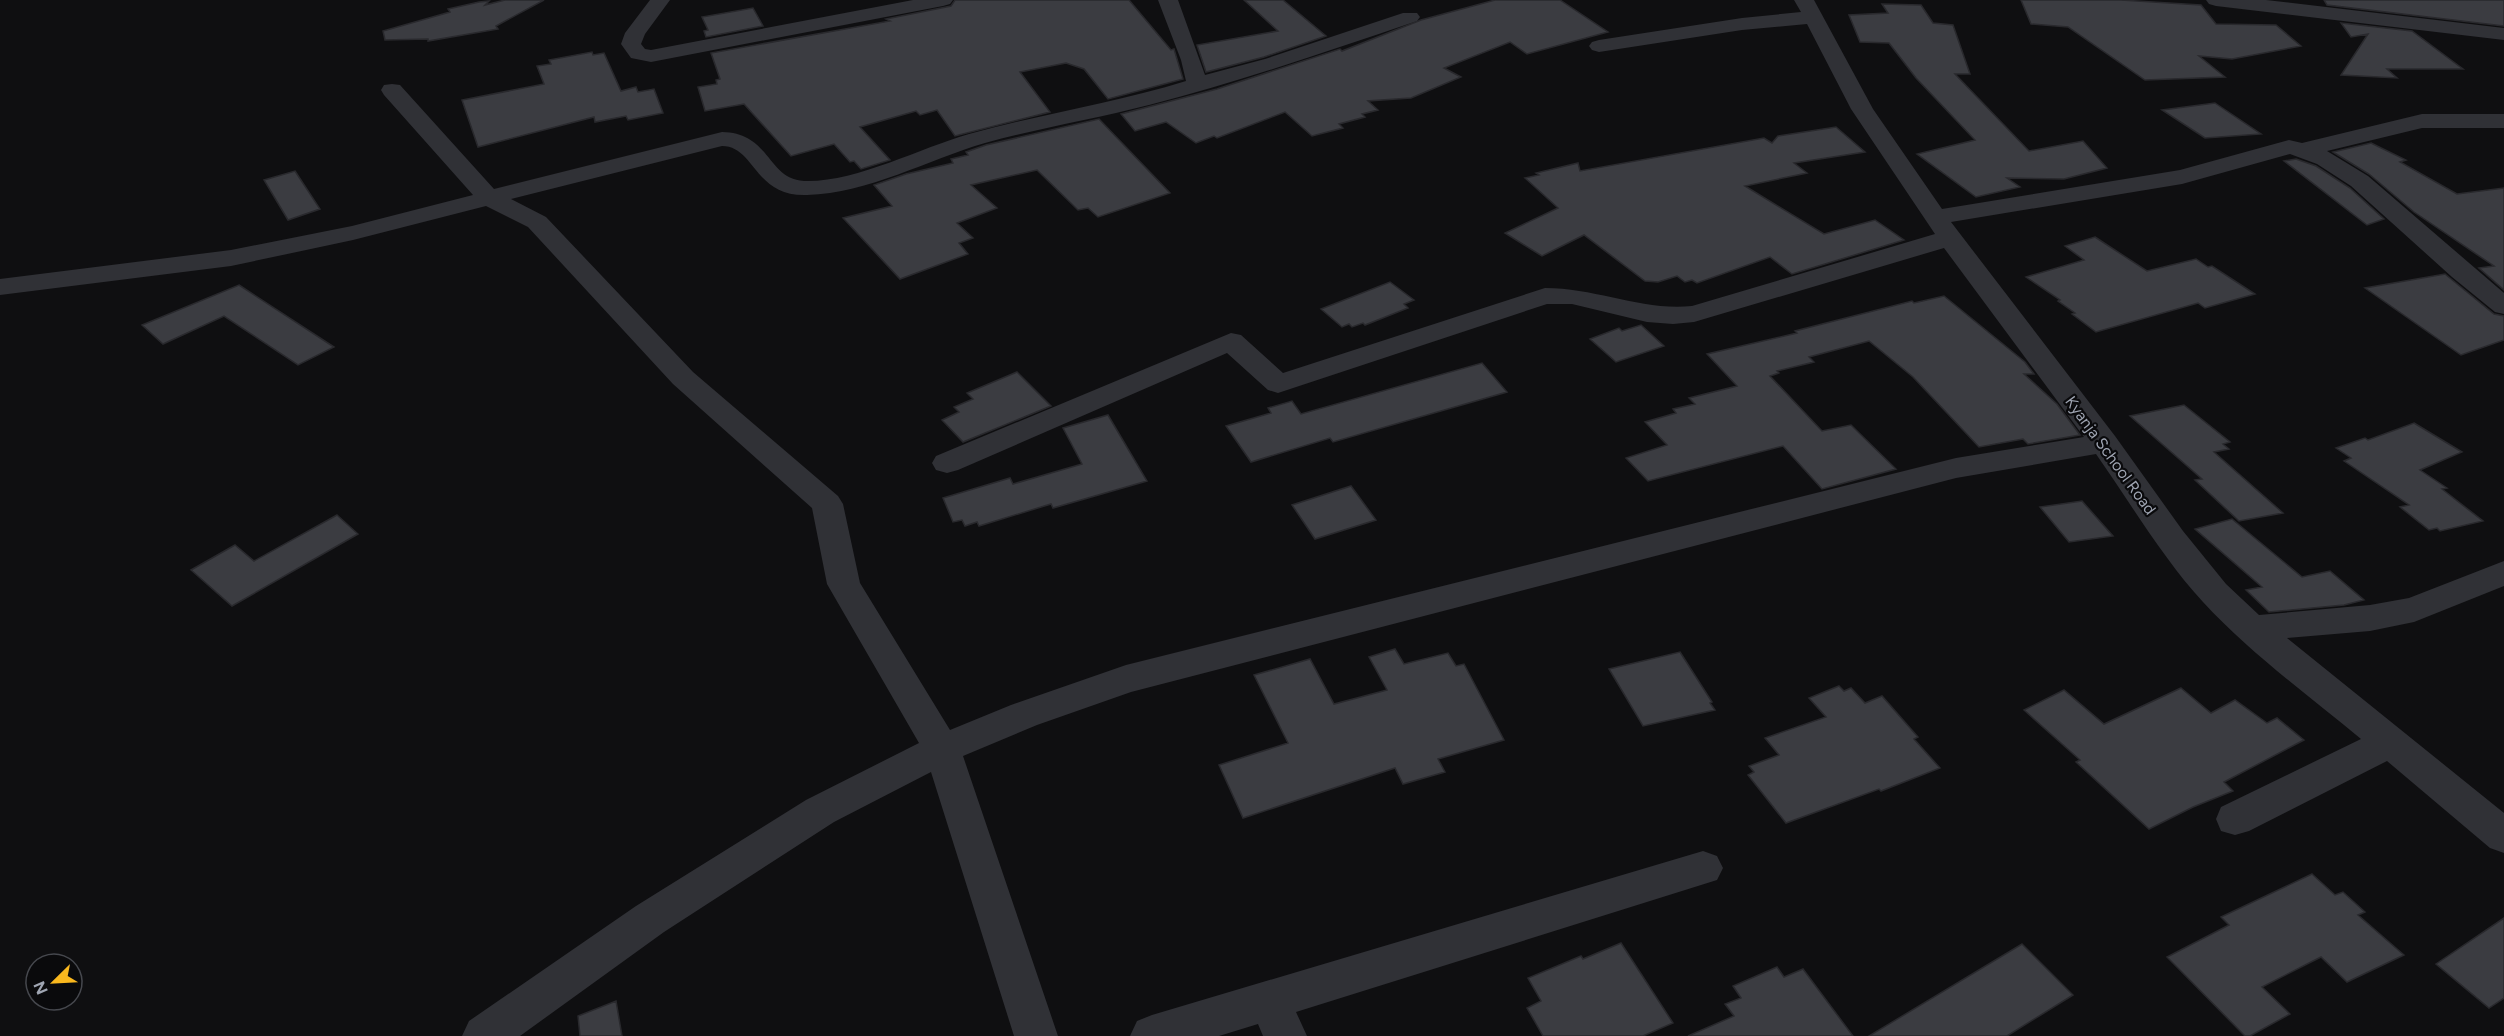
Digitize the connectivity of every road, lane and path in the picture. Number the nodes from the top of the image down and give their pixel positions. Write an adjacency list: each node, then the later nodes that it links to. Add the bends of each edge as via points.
1 (660, 0): 2 (street, via 635,33 631,44 638,54 671,53)
2 (943, 0)
3 (1168, 0): 11 (street)
4 (2216, 0): 7 (street)
5 (1808, 8): 9 (street, via 1742,24); 16 (street, Kyanja School Road, via 1862,109)
6 (1410, 17): 11 (street)
7 (2476, 30): 8 (street); 10 (street)
8 (2504, 34)
9 (1599, 46)
10 (2504, 47)
11 (1197, 84): 15 (street, via 1158,97 980,138 819,187 798,188 776,181 747,147 725,139)
12 (392, 90): 15 (street)
13 (2504, 121): 14 (street, via 2422,122)
14 (2306, 149): 16 (street, via 2289,147 2182,177); 18 (street, via 2352,177)
15 (489, 198): 17 (street, via 353,233 231,258); 24 (street, via 537,222 683,378 827,504 844,584)
16 (1942, 228): 19 (street, Kyanja School Road); 20 (street, via 1694,314 1647,314 1572,296 1545,296 1278,384 1231,341)
17 (0, 287)
18 (2504, 306)
19 (2104, 444): 22 (street, Kyanja School Road, via 2214,593); 24 (street, via 1956,468 1126,679)
20 (947, 463)
21 (2504, 573): 22 (street, via 2414,610 2370,618)
22 (2252, 628): 23 (street, Kyanja School Road)
23 (2388, 743): 25 (street); 26 (street, Kyanja School Road)
24 (942, 749): 29 (street, via 820,811 650,919); 30 (street)
25 (2235, 819)
26 (2504, 836)
27 (1703, 868): 28 (street)
28 (1277, 1018): 31 (street)
29 (484, 1036)
30 (1036, 1036)
31 (1152, 1036)

